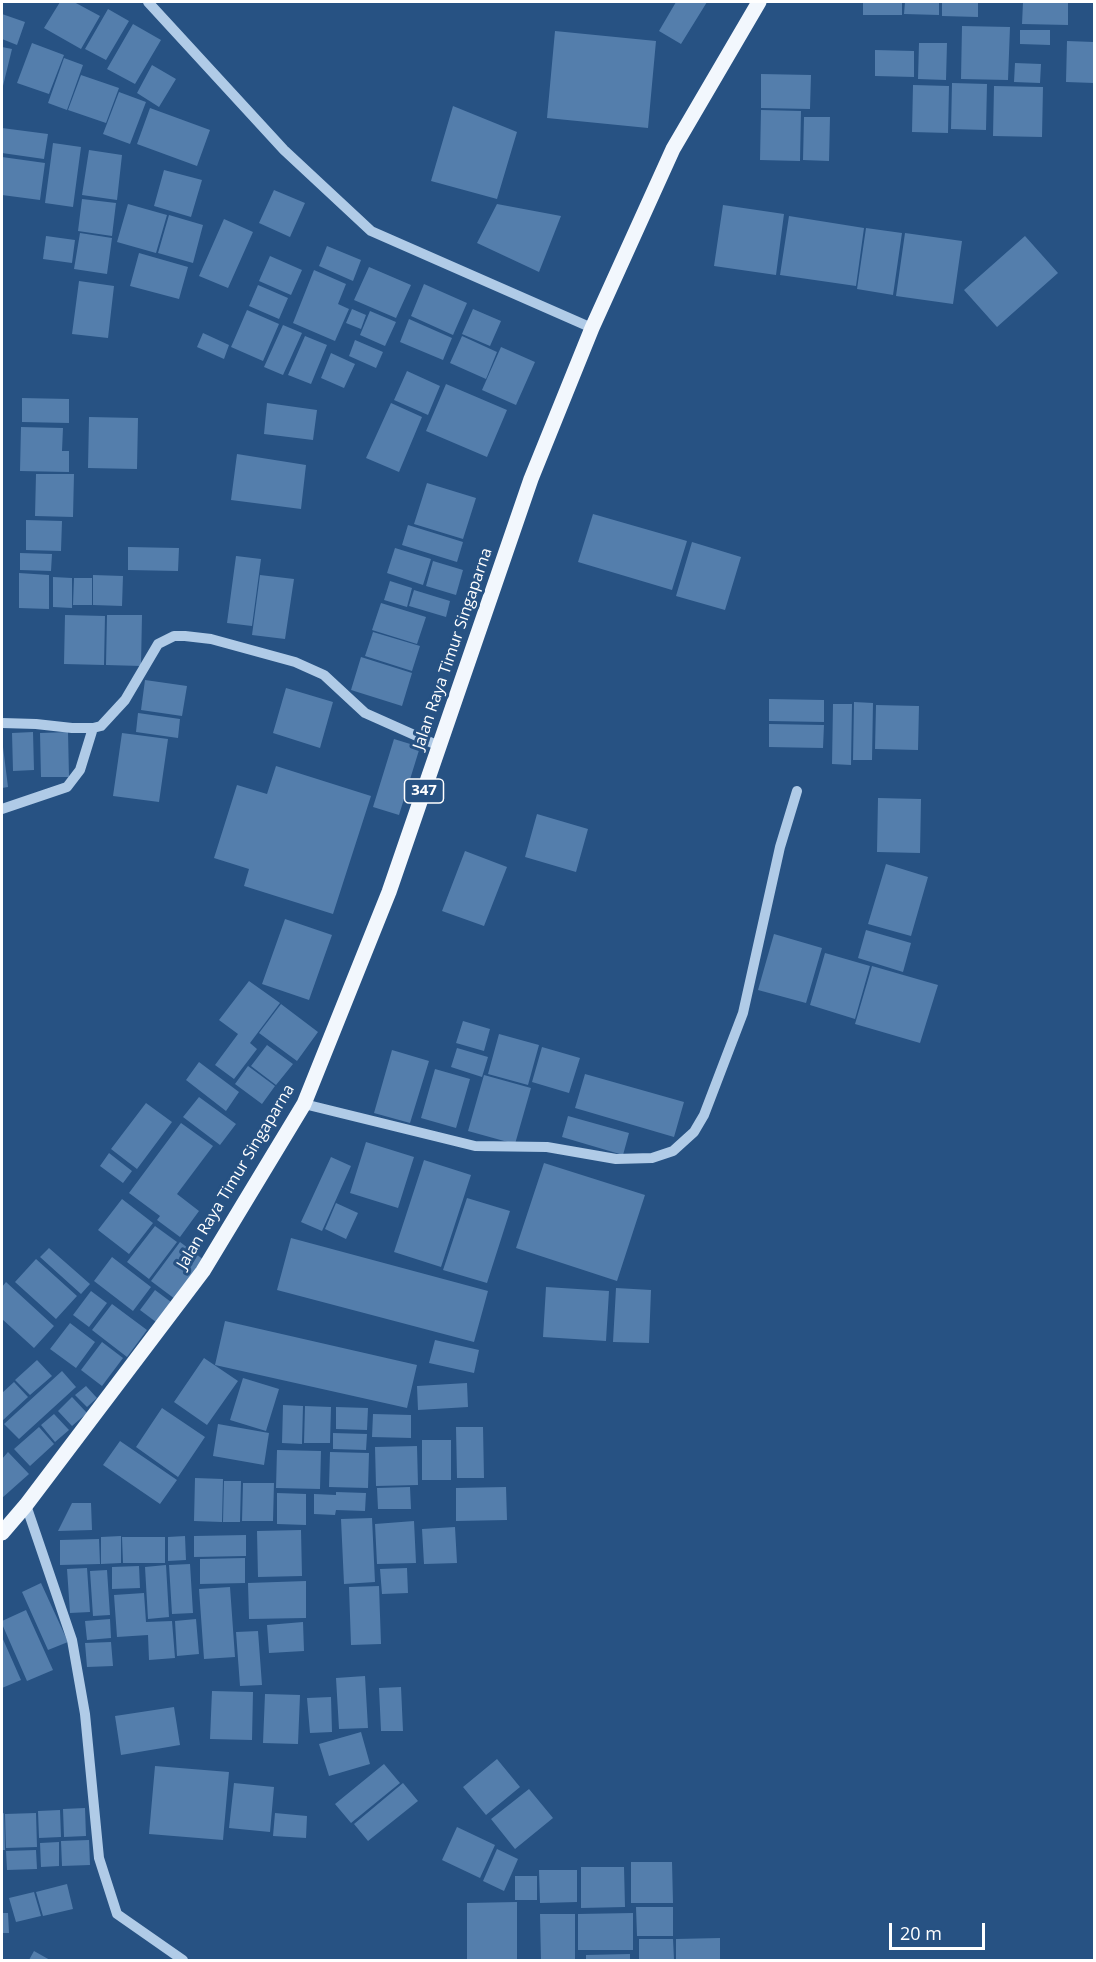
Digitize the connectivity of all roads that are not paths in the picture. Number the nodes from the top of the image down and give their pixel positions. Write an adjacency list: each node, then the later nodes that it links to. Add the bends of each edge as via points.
1 (148, 2): 3 (street, via 284,150 371,231)
2 (759, 2): 3 (main road, Jalan Raya Timur Singaparna / 347, via 673,149)
3 (592, 328): 6 (main road, Jalan Raya Timur Singaparna / 347, via 531,479)
4 (2, 723): 5 (street)
5 (93, 728): 6 (street, via 105,724 125,700 158,644 174,636 185,636 211,639 295,662 324,675 365,713); 8 (street, via 80,770 67,787)
6 (439, 746): 9 (main road, Jalan Raya Timur Singaparna / 347, via 389,892)
7 (797, 790): 9 (street, via 780,847 743,1013 704,1115 694,1132 673,1151 652,1158 616,1159 547,1147 475,1146)
8 (2, 809)
9 (304, 1104): 10 (main road, Jalan Raya Timur Singaparna / 347, via 202,1271)
10 (26, 1505): 11 (main road, Jalan Raya Timur Singaparna / 347); 12 (street, via 72,1640 85,1714 99,1858 117,1914)
11 (2, 1533)
12 (183, 1960)

